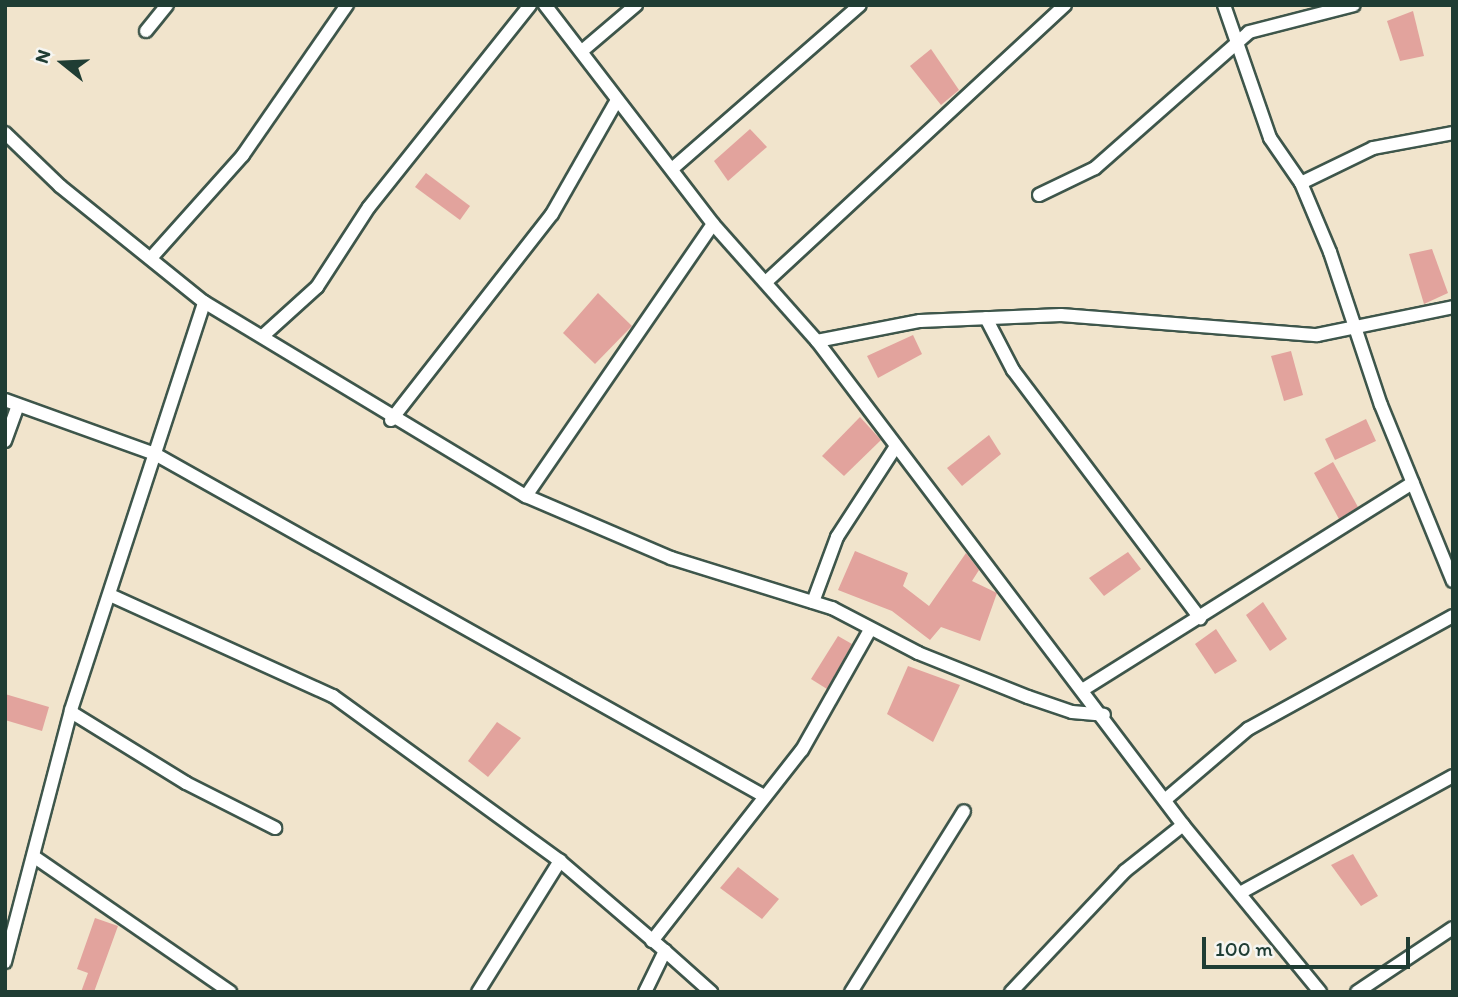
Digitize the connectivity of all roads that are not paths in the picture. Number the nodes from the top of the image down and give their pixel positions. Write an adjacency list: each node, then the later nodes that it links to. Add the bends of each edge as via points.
1 (167, 5): 10 (street)
2 (347, 5): 20 (street, via 243,155)
3 (530, 5): 26 (street, via 369,207 317,287)
4 (545, 5): 12 (street)
5 (636, 5): 12 (street)
6 (860, 5): 16 (street)
7 (1065, 5): 21 (street)
8 (1224, 5): 11 (street)
9 (1354, 5): 11 (street, via 1268,23)
10 (146, 31)
11 (1238, 43): 17 (street, via 1270,138); 18 (street, via 1095,168)
12 (582, 51): 13 (street)
13 (616, 102): 16 (street); 29 (street, via 552,214)
14 (5, 133): 20 (street)
15 (1453, 133): 17 (street, via 1373,148)
16 (672, 169): 19 (street)
17 (1301, 183): 25 (street)
18 (1040, 195)
19 (713, 224): 21 (street); 34 (street)
20 (151, 258): 22 (street)
21 (767, 281): 27 (street)
22 (204, 302): 26 (street); 32 (street)
23 (1453, 307): 25 (street)
24 (986, 318): 25 (street, via 1061,315 1317,335); 27 (street, via 920,321); 39 (street, via 1013,370)
25 (1360, 329): 33 (street, via 1381,405)
26 (265, 334): 29 (street)
27 (817, 341): 31 (street)
28 (12, 402): 30 (street); 32 (street)
29 (391, 420): 34 (street)
30 (5, 442)
31 (896, 446): 37 (street, via 837,537); 41 (street)
32 (155, 454): 36 (street); 45 (street)
33 (1413, 483): 35 (street); 39 (street)
34 (526, 496): 37 (street, via 671,558)
35 (1453, 581)
36 (110, 595): 42 (street); 51 (street, via 334,696)
37 (813, 602): 40 (street)
38 (1453, 616): 46 (street, via 1248,729)
39 (1200, 618): 41 (street)
40 (870, 630): 43 (street, via 1028,697 1072,712); 45 (street, via 802,750)
41 (1084, 689): 43 (street)
42 (71, 712): 49 (street, via 205,794); 50 (street)
43 (1104, 715): 46 (street)
44 (1453, 776): 52 (street)
45 (764, 796): 54 (street)
46 (1166, 799): 48 (street)
47 (964, 811): 62 (street)
48 (1183, 825): 52 (street); 63 (street, via 1125,871)
49 (275, 828)
50 (36, 858): 56 (street); 58 (street)
51 (560, 861): 54 (street); 59 (street)
52 (1240, 893): 57 (street)
53 (1453, 928): 64 (street)
54 (652, 941): 55 (street)
55 (665, 951): 60 (street); 61 (street)
56 (5, 962)
57 (1312, 989)
58 (230, 992)
59 (478, 992)
60 (645, 992)
61 (711, 992)
62 (851, 992)
63 (1010, 992)
64 (1357, 992)

